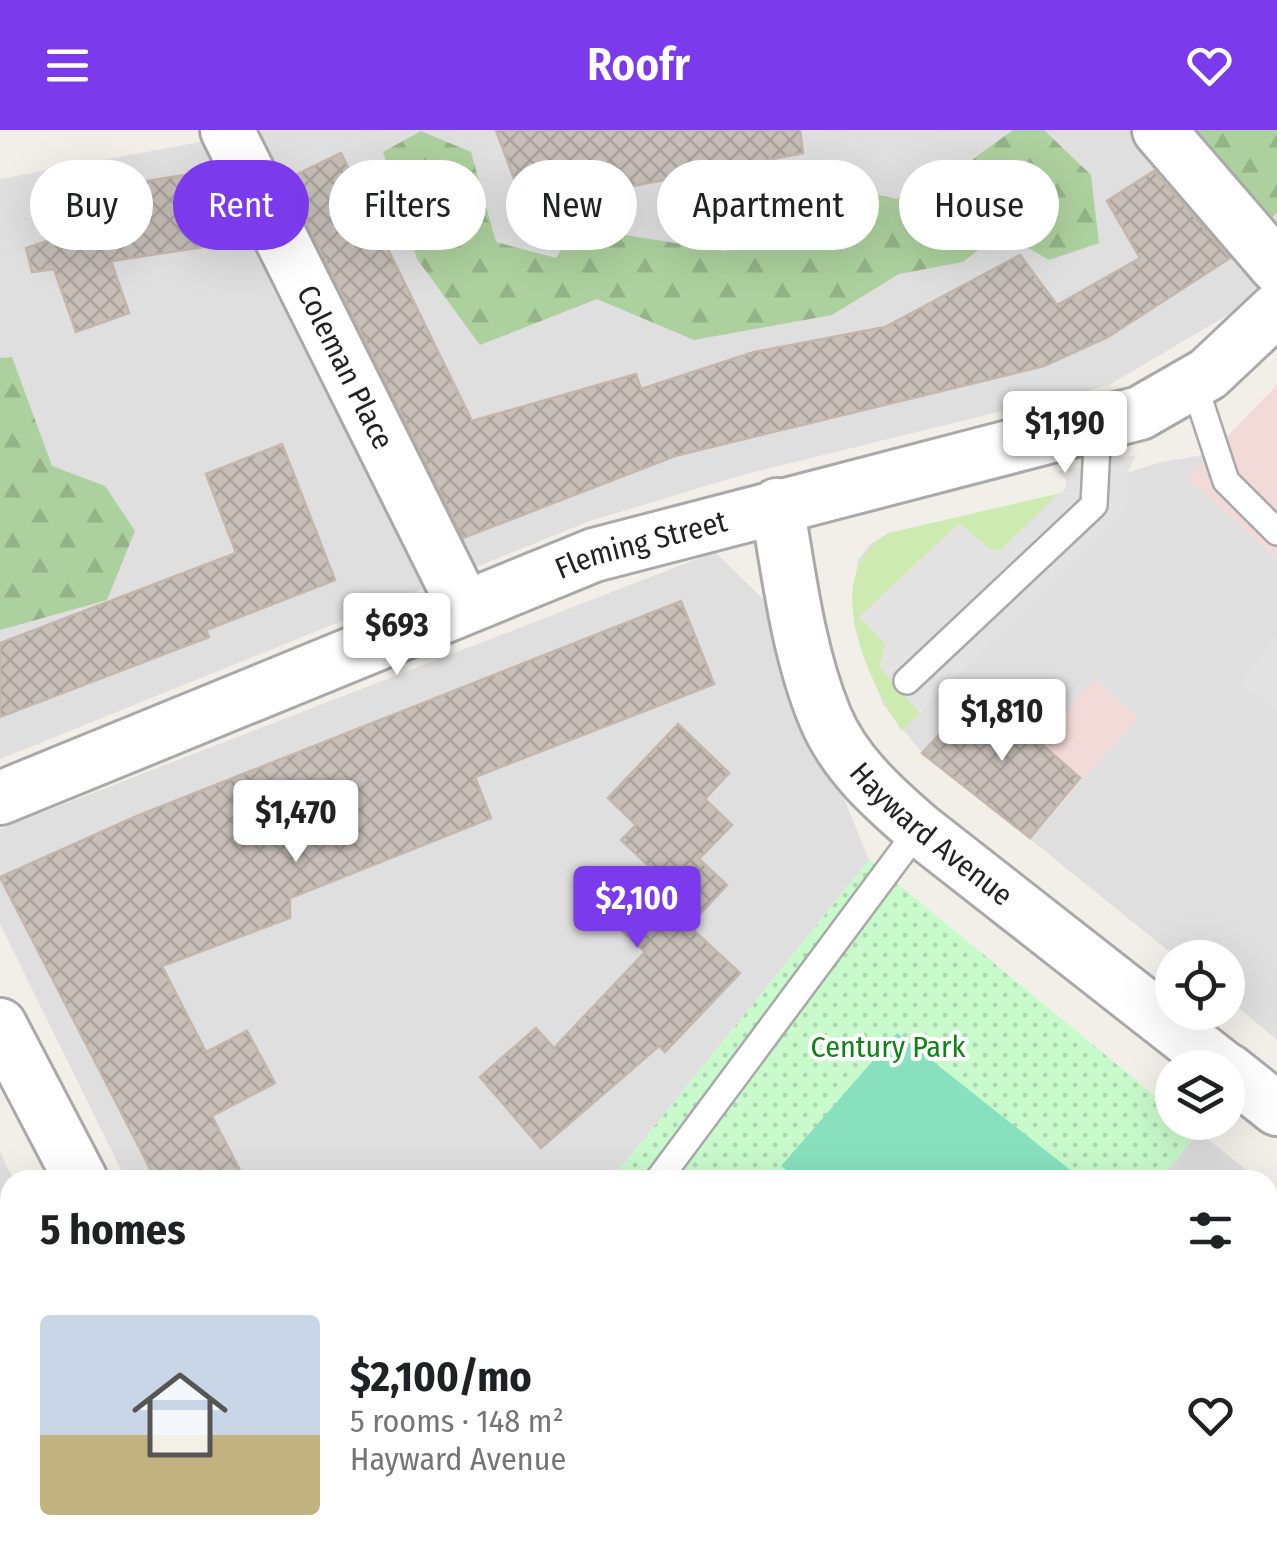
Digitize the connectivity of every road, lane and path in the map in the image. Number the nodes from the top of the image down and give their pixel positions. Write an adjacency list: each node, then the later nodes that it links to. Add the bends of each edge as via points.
1 (228, 130): 9 (street, Coleman Place)
2 (1159, 130): 3 (street)
3 (1277, 267)
4 (1277, 308): 5 (street, Fleming Street)
5 (1194, 384): 6 (street, Fleming Street, via 1140,413); 8 (lane, via 1226,481)
6 (1098, 424): 7 (street, Fleming Street); 10 (lane, via 1094,506)
7 (778, 506): 9 (street, Fleming Street, via 594,555); 12 (street, Hayward Avenue, via 825,718 873,788)
8 (1277, 532)
9 (464, 606): 11 (street, Fleming Street)
10 (907, 681)
11 (0, 798)
12 (919, 828): 14 (street, Hayward Avenue); 18 (lane)
13 (0, 1026): 17 (street)
14 (1202, 1050)
15 (1245, 1084): 16 (street, Hayward Avenue)
16 (1277, 1110)
17 (76, 1170)
18 (665, 1170)

